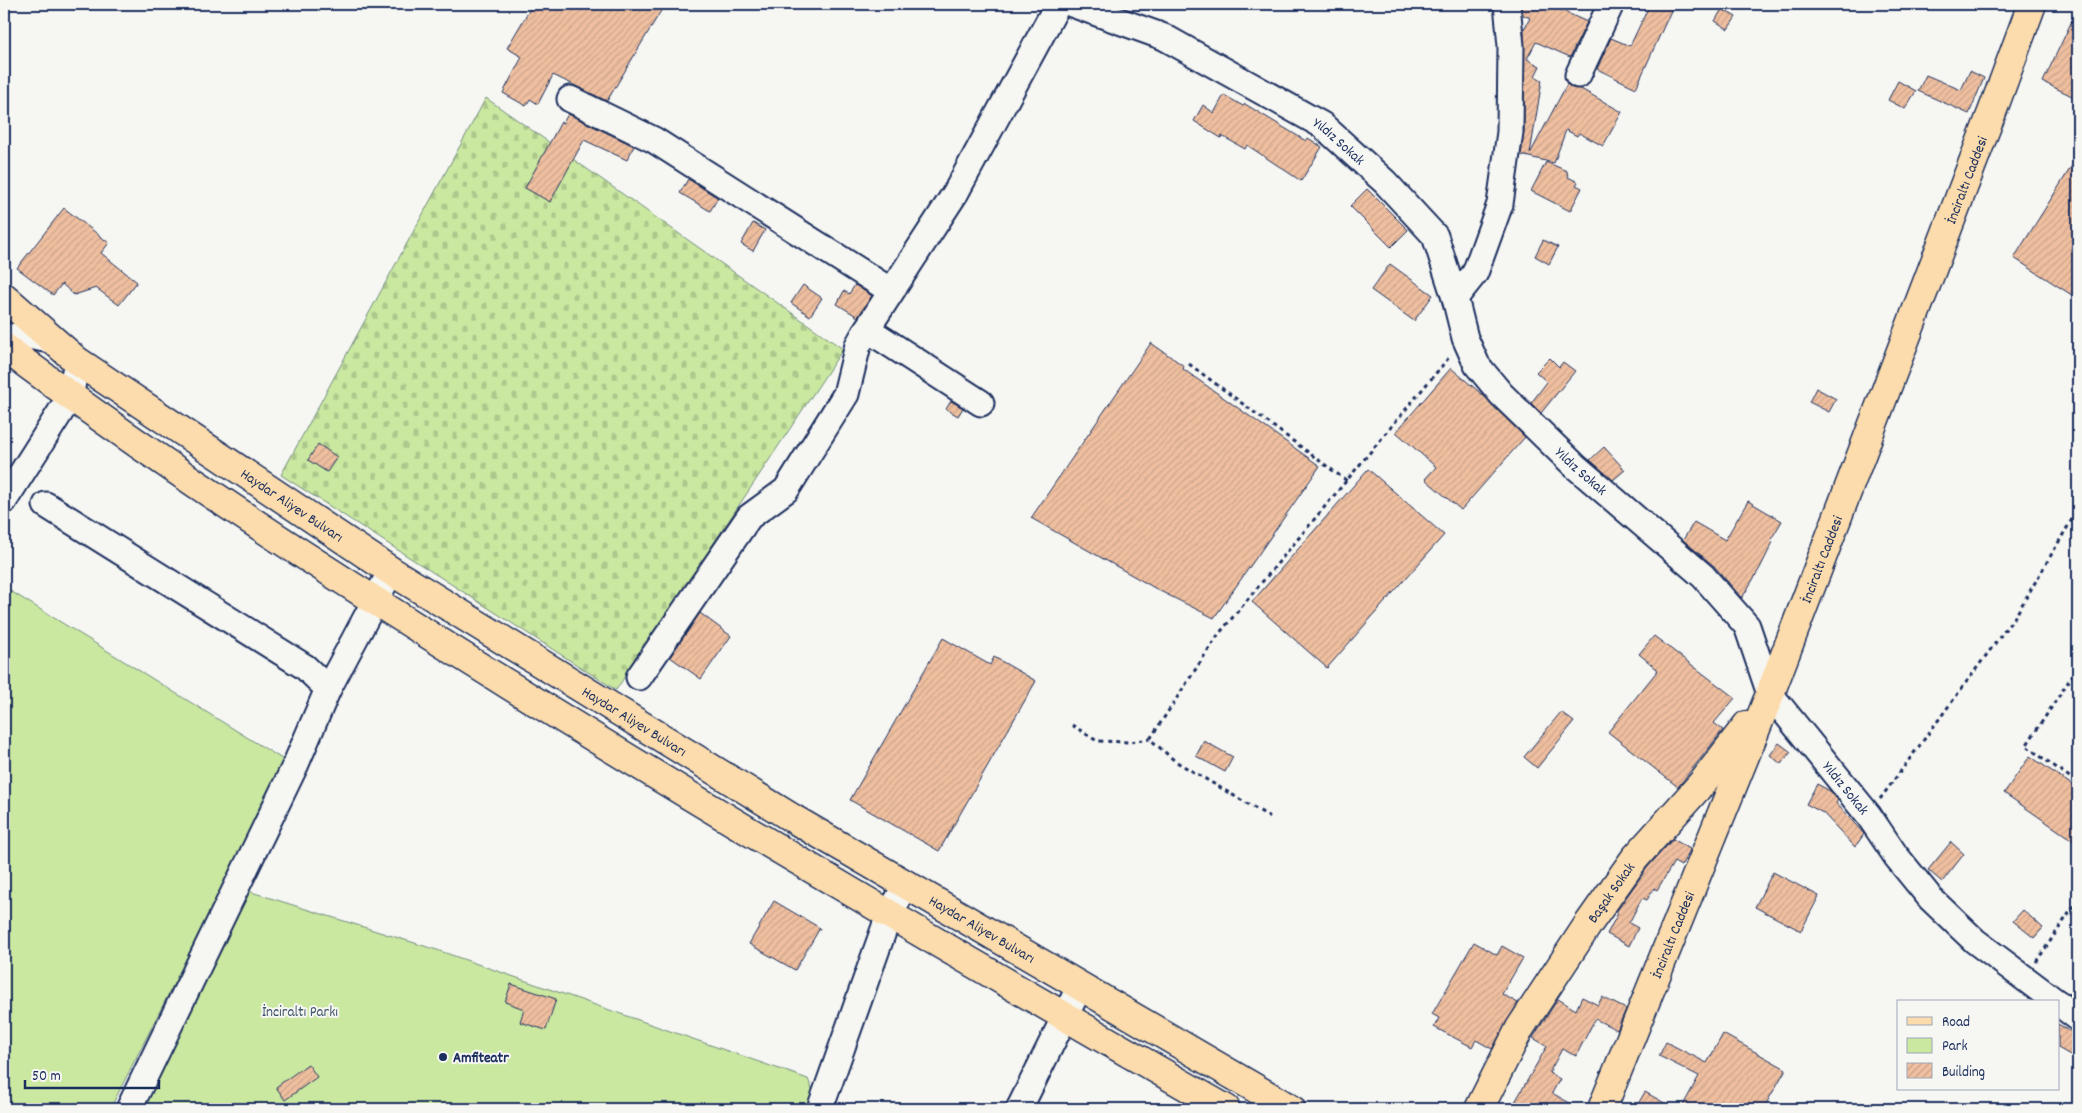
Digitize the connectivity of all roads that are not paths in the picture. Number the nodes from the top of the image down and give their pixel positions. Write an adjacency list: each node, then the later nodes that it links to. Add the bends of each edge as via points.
1 (1058, 4): 9 (street, via 956,192)
2 (1072, 4): 6 (street, Yıldız Sokak)
3 (1507, 4): 11 (street, via 1511,46 1510,132 1500,204 1475,273)
4 (1611, 4): 7 (street)
5 (2032, 4): 25 (main road, İnciraltı Caddesi)
6 (1123, 12): 11 (street, Yıldız Sokak, via 1322,125 1385,182 1434,236)
7 (1578, 75)
8 (570, 99): 9 (street, via 654,140)
9 (891, 290): 12 (street)
10 (4, 297): 14 (main road, Haydar Aliyev Bulvarı)
11 (1455, 298): 25 (street, Yıldız Sokak, via 1465,338 1477,365 1501,394 1582,472 1703,576 1747,626)
12 (867, 329): 18 (street); 23 (street, via 858,345 846,394 786,490 749,517)
13 (4, 338): 14 (street, via 23,334)
14 (55, 341): 16 (main road, Haydar Aliyev Bulvarı)
15 (4, 347): 17 (main road)
16 (77, 361): 17 (street); 21 (main road, Haydar Aliyev Bulvarı)
17 (70, 397): 19 (street); 22 (main road)
18 (980, 404)
19 (4, 502)
20 (46, 505): 24 (street, via 305,667)
21 (391, 571): 22 (street); 26 (main road, Haydar Aliyev Bulvarı, via 792,818)
22 (374, 601): 24 (street); 27 (main road)
23 (639, 677)
24 (328, 689): 34 (street, via 295,766)
25 (1770, 694): 29 (street, Yıldız Sokak, via 1869,816 1931,899 1975,941); 38 (main road, Başak Sokak, via 1703,782 1635,858 1589,923 1520,1028); 39 (main road, İnciraltı Caddesi)
26 (906, 884): 27 (street); 28 (main road, Haydar Aliyev Bulvarı)
27 (889, 915): 31 (main road); 35 (street)
28 (1080, 986): 31 (street); 37 (main road, Haydar Aliyev Bulvarı)
29 (2053, 1000)
30 (2060, 1005): 32 (street, Yıldız Sokak)
31 (1063, 1016): 33 (street); 36 (main road)
32 (2078, 1018)
33 (1022, 1108)
34 (129, 1109)
35 (820, 1109)
36 (1226, 1109)
37 (1291, 1109)
38 (1479, 1109)
39 (1602, 1109)

